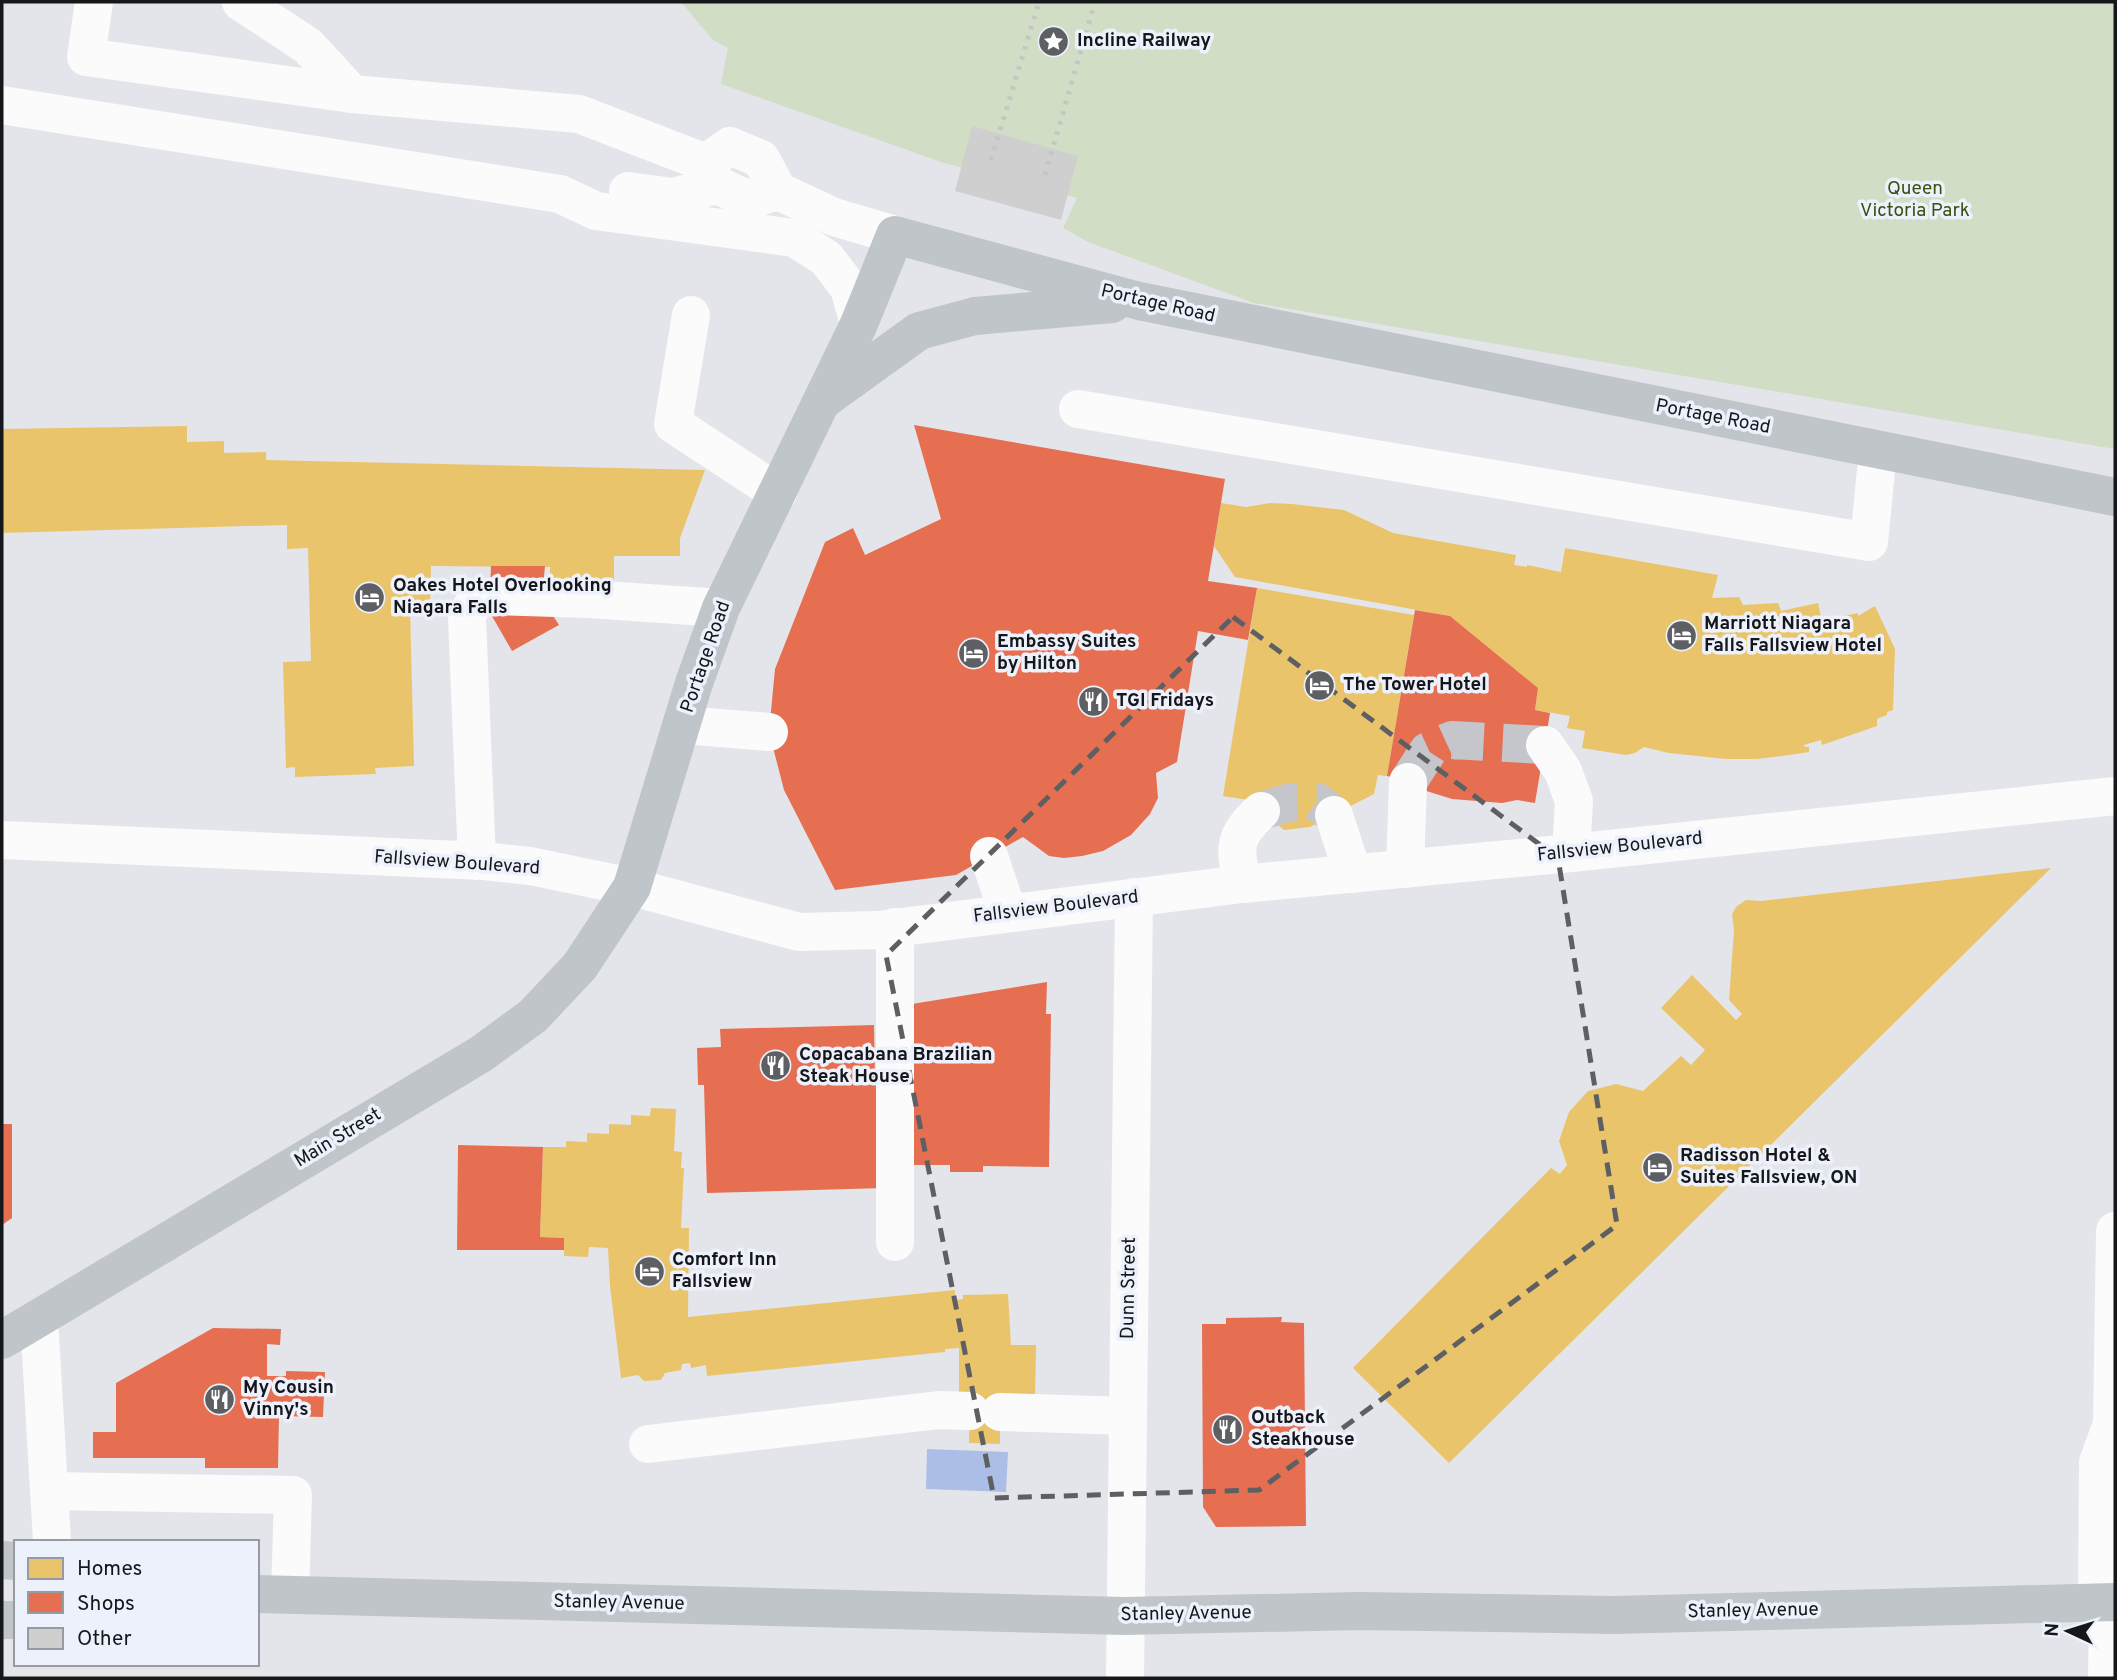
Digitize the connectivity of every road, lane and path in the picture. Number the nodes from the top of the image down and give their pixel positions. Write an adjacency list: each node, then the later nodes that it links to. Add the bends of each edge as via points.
1 (94, 2): 3 (street, via 86,57)
2 (241, 2): 3 (street, via 308,46)
3 (352, 94): 5 (street, via 579,114)
4 (2, 105): 6 (street)
5 (712, 174): 6 (street, via 673,197 598,187); 7 (street, via 730,146 761,159 778,191 834,217)
6 (560, 194): 10 (street, via 596,211 794,238 826,257 849,288)
7 (895, 235): 8 (main road, Portage Road); 10 (main road, Portage Road)
8 (1139, 301): 11 (main road, via 975,316 919,331); 13 (main road, Portage Road)
9 (691, 315): 14 (street, via 673,425)
10 (859, 324): 11 (main road, Portage Road)
11 (822, 401): 14 (main road, Portage Road)
12 (1077, 409): 13 (street, via 1869,541)
13 (1878, 450): 15 (main road, Portage Road)
14 (778, 493): 16 (main road, Portage Road)
15 (2115, 497)
16 (721, 608): 17 (main road, Portage Road); 27 (street, via 494,596 481,598 470,608)
17 (683, 725): 18 (street); 31 (main road, Portage Road)
18 (769, 732)
19 (1545, 745): 25 (street, via 1563,771 1574,801)
20 (1408, 782): 28 (street)
21 (2115, 796): 25 (street, Fallsview Boulevard)
22 (1261, 811): 30 (street, via 1238,838)
23 (1334, 815): 29 (street)
24 (2, 840): 27 (street, Fallsview Boulevard)
25 (1571, 853): 28 (street, Fallsview Boulevard)
26 (989, 856): 33 (street)
27 (477, 861): 31 (street, Fallsview Boulevard, via 530,866)
28 (1405, 869): 29 (street, Fallsview Boulevard)
29 (1353, 874): 30 (street, Fallsview Boulevard)
30 (1242, 884): 32 (street, Fallsview Boulevard)
31 (632, 887): 34 (street, Fallsview Boulevard, via 799,932); 37 (main road, Main Street, via 580,966 523,1024 481,1054)
32 (1134, 897): 33 (street, Fallsview Boulevard); 40 (street, Dunn Street)
33 (1008, 913): 34 (street, Fallsview Boulevard)
34 (895, 927): 36 (street)
35 (2115, 1231): 38 (street)
36 (895, 1242)
37 (38, 1318): 39 (main road, Main Street); 43 (street)
38 (2114, 1326): 41 (street)
39 (2, 1340)
40 (1128, 1416): 42 (street, via 939,1410); 47 (street, Dunn Street)
41 (2108, 1439): 46 (street)
42 (648, 1444)
43 (50, 1491): 44 (street); 45 (street, via 293,1495)
44 (52, 1540)
45 (273, 1595): 47 (main road, Stanley Avenue)
46 (2107, 1602): 47 (main road, Stanley Avenue, via 1614,1615 1339,1611); 49 (street)
47 (1125, 1616): 48 (street, Dunn Street)
48 (1125, 1678)
49 (2107, 1678)

